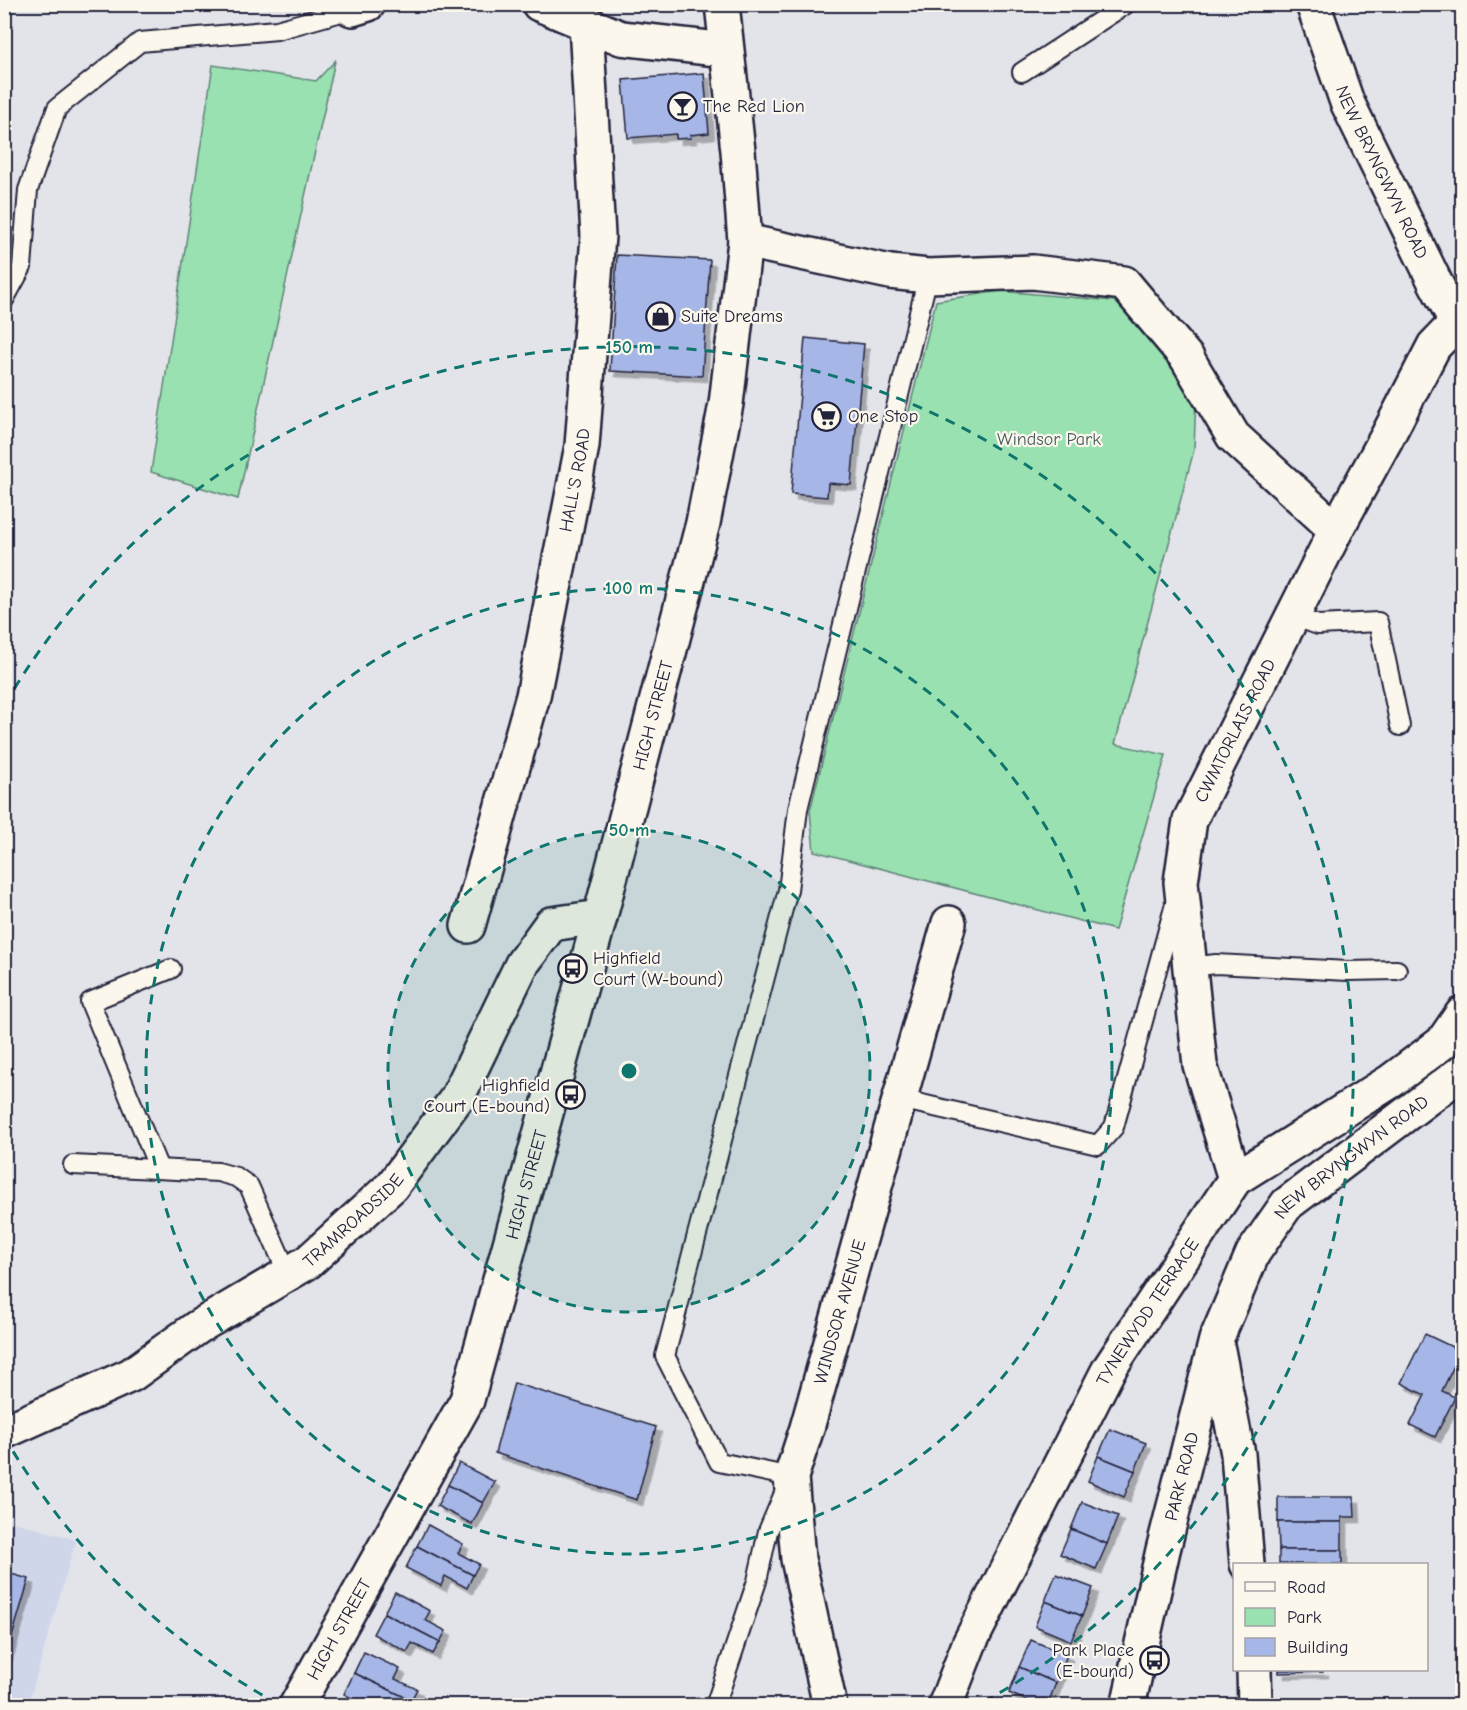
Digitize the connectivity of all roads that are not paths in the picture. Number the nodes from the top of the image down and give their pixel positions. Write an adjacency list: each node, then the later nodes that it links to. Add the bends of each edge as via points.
1 (539, 4): 6 (street)
2 (722, 4): 7 (street, HIGH STREET)
3 (1126, 4): 8 (lane)
4 (1313, 4): 11 (street, NEW BRYNGWYN ROAD, via 1347,102)
5 (357, 6): 12 (lane, via 277,30 140,42 57,108 28,189 22,267)
6 (586, 14): 7 (street, via 621,38); 20 (street, HALL'S ROAD, via 598,236 582,446 533,696)
7 (726, 50): 9 (street, HIGH STREET)
8 (1022, 72)
9 (745, 241): 10 (street, via 890,272); 18 (street, HIGH STREET, via 726,404 703,523)
10 (928, 276): 14 (street, via 1033,272 1124,283 1187,358 1233,436); 34 (lane, via 798,809 788,890 665,1356 719,1462)
11 (1449, 279): 13 (street, NEW BRYNGWYN ROAD)
12 (4, 300)
13 (1460, 327): 14 (street, CWMTORLAIS ROAD, via 1434,346)
14 (1336, 530): 15 (street, CWMTORLAIS ROAD)
15 (1293, 616): 16 (lane, via 1318,625 1378,621); 17 (street, CWMTORLAIS ROAD, via 1190,820)
16 (1400, 726)
17 (1181, 882): 21 (street, CWMTORLAIS ROAD); 26 (lane, via 1114,1127 1098,1145)
18 (600, 917): 31 (street, TRAMROADSIDE, via 551,924 522,964 457,1098 392,1186 308,1262); 37 (street, HIGH STREET, via 467,1400)
19 (949, 923): 26 (street, WINDSOR AVENUE)
20 (468, 926)
21 (1190, 967): 23 (lane, via 1216,964); 29 (street, CWMTORLAIS ROAD, via 1200,1065)
22 (171, 969): 28 (lane, via 90,1002)
23 (1397, 970)
24 (1462, 1014): 29 (street, TYNEWYDD TERRACE, via 1442,1043 1391,1082)
25 (1462, 1072): 30 (street, NEW BRYNGWYN ROAD, via 1287,1204)
26 (900, 1098): 34 (street, WINDSOR AVENUE)
27 (74, 1165): 28 (lane)
28 (159, 1169): 31 (lane, via 218,1172 249,1186)
29 (1234, 1179): 40 (street, TYNEWYDD TERRACE, via 1109,1369 969,1644)
30 (1253, 1253): 32 (street, PARK ROAD)
31 (288, 1274): 33 (street, TRAMROADSIDE, via 198,1327 131,1375)
32 (1216, 1340): 35 (street, via 1238,1454); 41 (street, PARK ROAD)
33 (4, 1432)
34 (790, 1477): 38 (lane, via 768,1532 757,1581); 39 (street, WINDSOR AVENUE, via 798,1559)
35 (1248, 1563)
36 (1254, 1671): 42 (street)
37 (296, 1706)
38 (715, 1706)
39 (830, 1706)
40 (945, 1706)
41 (1128, 1706)
42 (1255, 1706)

